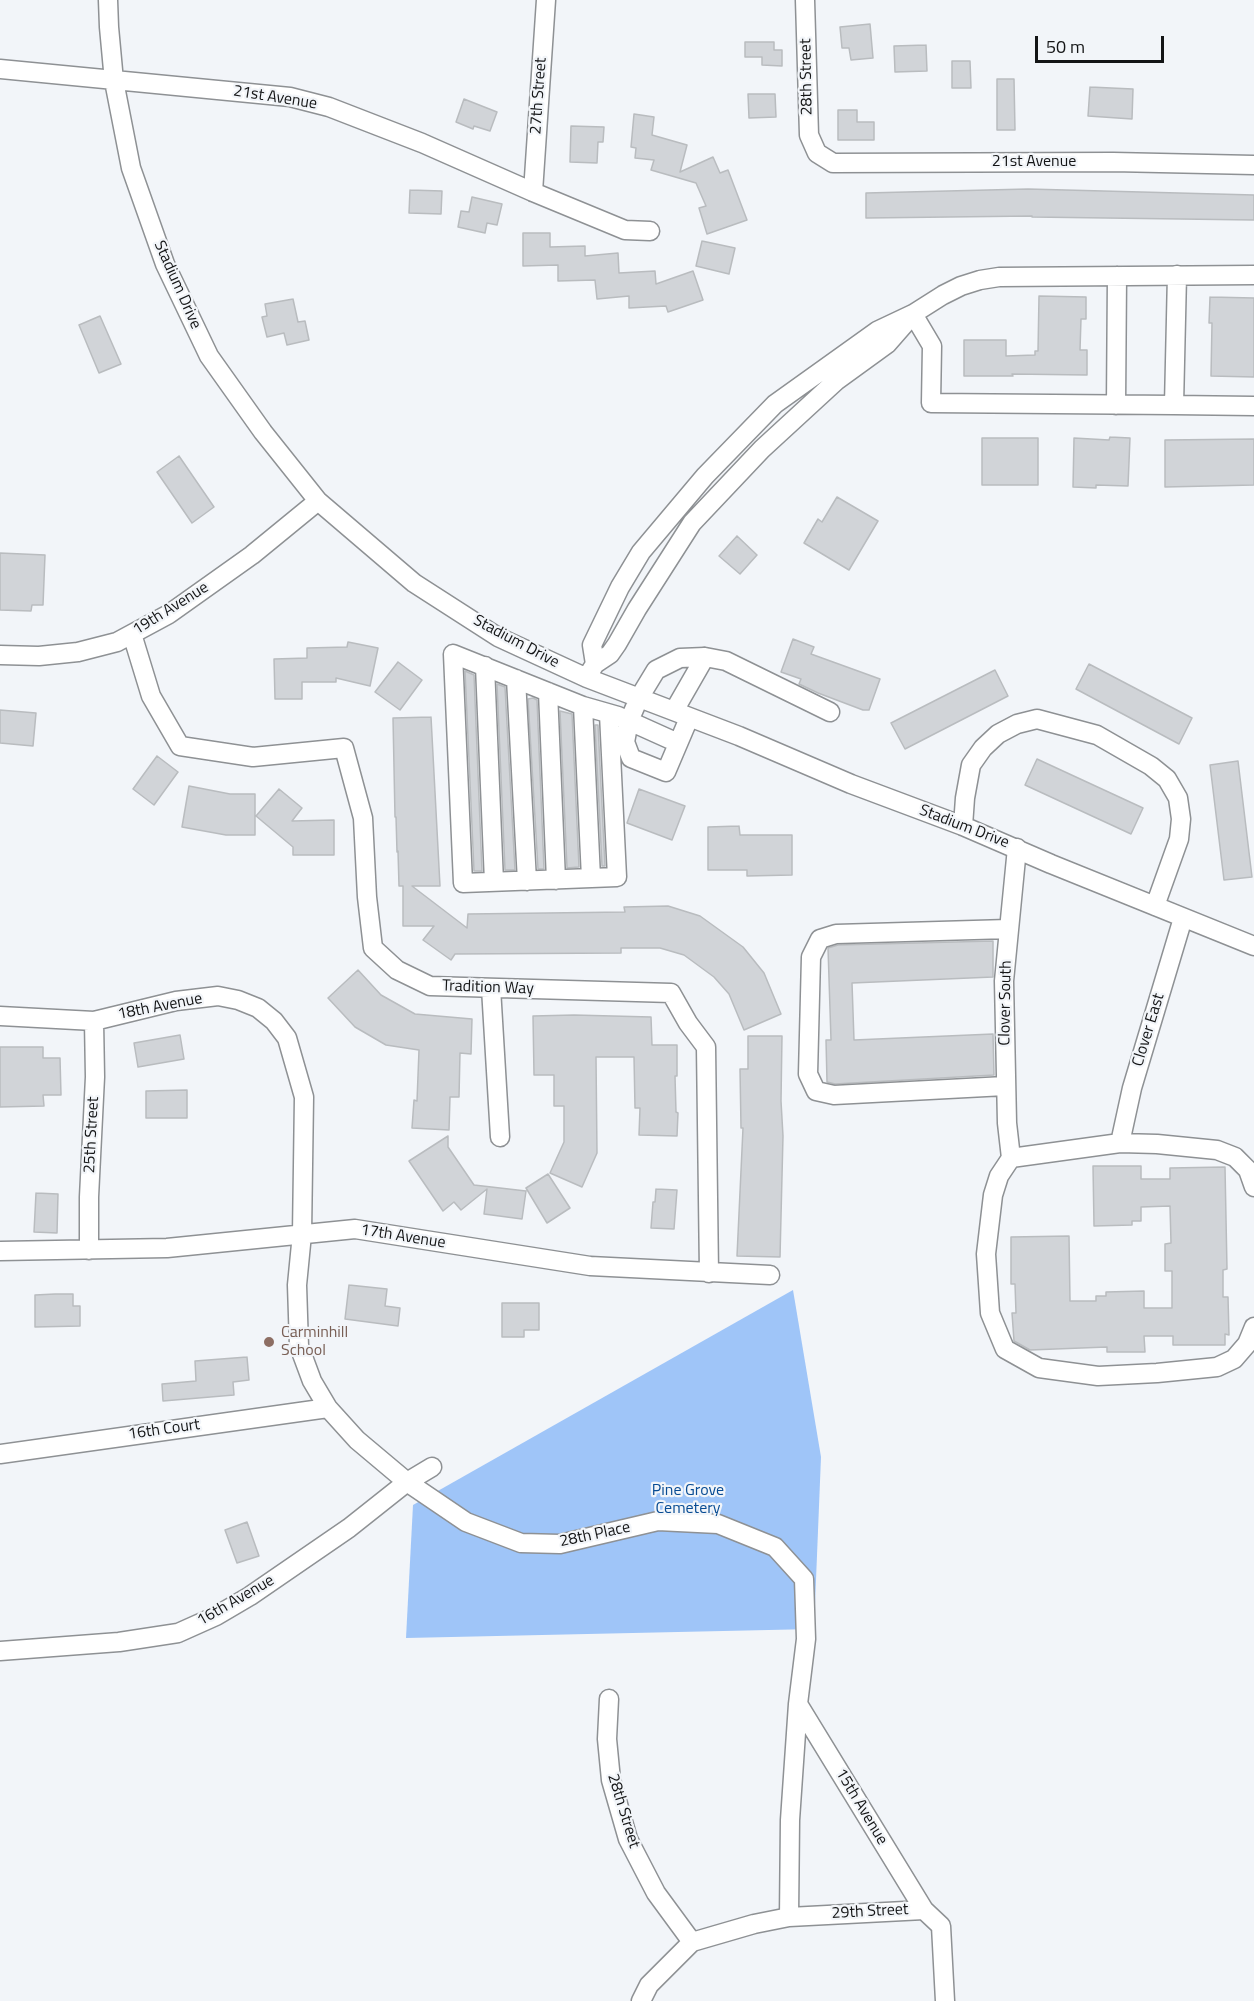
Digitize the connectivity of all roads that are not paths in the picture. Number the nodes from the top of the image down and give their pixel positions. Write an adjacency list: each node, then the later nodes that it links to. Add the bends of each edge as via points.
1 (108, 0): 5 (street, Stadium Drive)
2 (546, 0): 8 (street, 27th Street)
3 (805, 0): 6 (street, 28th Street, via 809,135)
4 (0, 69): 5 (street, 21st Avenue)
5 (114, 81): 8 (street, 21st Avenue, via 290,97 328,107); 17 (street, Stadium Drive, via 131,168 165,264 209,356)
6 (817, 153): 7 (street, 21st Avenue, via 833,163)
7 (1254, 165)
8 (533, 192): 9 (street, 21st Avenue, via 625,230)
9 (650, 231)
10 (1177, 275): 11 (street); 12 (street); 15 (street)
11 (1254, 275)
12 (1117, 276): 13 (street, via 980,280 943,295); 14 (street)
13 (913, 314): 14 (street, via 932,346 931,403); 22 (street, via 888,344 836,381 762,449 692,523 617,644); 22 (street, via 877,331 775,404 705,476 641,552 620,587 592,645)
14 (1116, 405): 15 (street)
15 (1174, 405): 16 (street)
16 (1254, 406)
17 (318, 501): 18 (street, 19th Avenue, via 170,614); 22 (street, Stadium Drive, via 414,583 498,636)
18 (132, 634): 19 (street, 19th Avenue, via 78,652); 42 (street, Tradition Way, via 151,696 180,746 253,757 344,748 363,818 373,948 397,970 430,986)
19 (0, 655)
20 (705, 657): 25 (street, via 680,658 656,670); 27 (street, via 726,661); 29 (street)
21 (485, 666): 23 (street); 37 (street); 37 (street, via 453,654 463,883)
22 (591, 671): 25 (street, Stadium Drive)
23 (516, 679): 24 (street); 36 (street)
24 (548, 692): 26 (street); 35 (street)
25 (639, 698): 29 (street, Stadium Drive); 30 (street)
26 (583, 706): 28 (street); 34 (street)
27 (830, 712)
28 (609, 714): 30 (street); 34 (street, via 617,877)
29 (681, 714): 31 (street); 32 (street, Stadium Drive)
30 (629, 721): 31 (street); 31 (street, via 625,741 631,758 666,772)
31 (678, 743)
32 (963, 826): 33 (street, Stadium Drive); 38 (street, via 971,765 998,734 1037,719 1096,735 1150,765 1167,779 1178,798 1179,839)
33 (1017, 848): 38 (street, Stadium Drive); 40 (street, Clover South)
34 (591, 878): 35 (street)
35 (556, 880): 36 (street)
36 (527, 881): 37 (street)
37 (494, 882)
38 (1155, 906): 39 (street, Stadium Drive)
39 (1183, 918): 41 (street, Stadium Drive); 47 (street, Clover East, via 1132,1088)
40 (1008, 929): 45 (street, Clover South, via 1004,981); 45 (street, via 837,934 820,939 812,957 808,1074 816,1091 834,1095)
41 (1254, 946)
42 (491, 988): 46 (street); 53 (street, Tradition Way, via 671,993 706,1047)
43 (0, 1016): 44 (street, 18th Avenue)
44 (93, 1021): 50 (street, 18th Avenue, via 176,1001 218,996 258,1008 274,1021 287,1038 304,1097); 51 (street, 25th Street)
45 (1005, 1086): 48 (street, Clover South)
46 (500, 1137)
47 (1120, 1143): 48 (street); 49 (street, via 1217,1150 1235,1156 1248,1170)
48 (1011, 1158): 55 (street, via 993,1195 986,1254 990,1313 1005,1349 1039,1368 1098,1376 1157,1373 1217,1367 1234,1359 1247,1344)
49 (1254, 1187)
50 (302, 1234): 51 (street, 17th Avenue, via 167,1248); 53 (street, 17th Avenue, via 355,1229 590,1266); 56 (street, 28th Place, via 297,1285 299,1346 312,1381)
51 (89, 1250): 52 (street, 17th Avenue)
52 (0, 1251)
53 (709, 1273): 54 (street, 17th Avenue)
54 (770, 1275)
55 (1254, 1327)
56 (328, 1408): 57 (street, 16th Court); 59 (street, 28th Place, via 357,1440)
57 (0, 1454)
58 (432, 1467): 59 (street, 16th Avenue)
59 (407, 1482): 60 (street, 16th Avenue, via 349,1528 250,1596 216,1617 178,1633 119,1642); 62 (street, 28th Place, via 465,1522 521,1543 560,1544 658,1521 718,1524 775,1547 804,1579 806,1640)
60 (0, 1651)
61 (609, 1699): 65 (street, 28th Street, via 607,1740 611,1780 628,1839 656,1893)
62 (798, 1704): 63 (street, 15th Avenue); 64 (street, 28th Place, via 790,1820)
63 (924, 1910): 64 (street, 29th Street); 67 (street, 29th Street, via 941,1926)
64 (789, 1917): 65 (street)
65 (692, 1942): 66 (street, via 649,1985)
66 (641, 2001)
67 (945, 2001)

